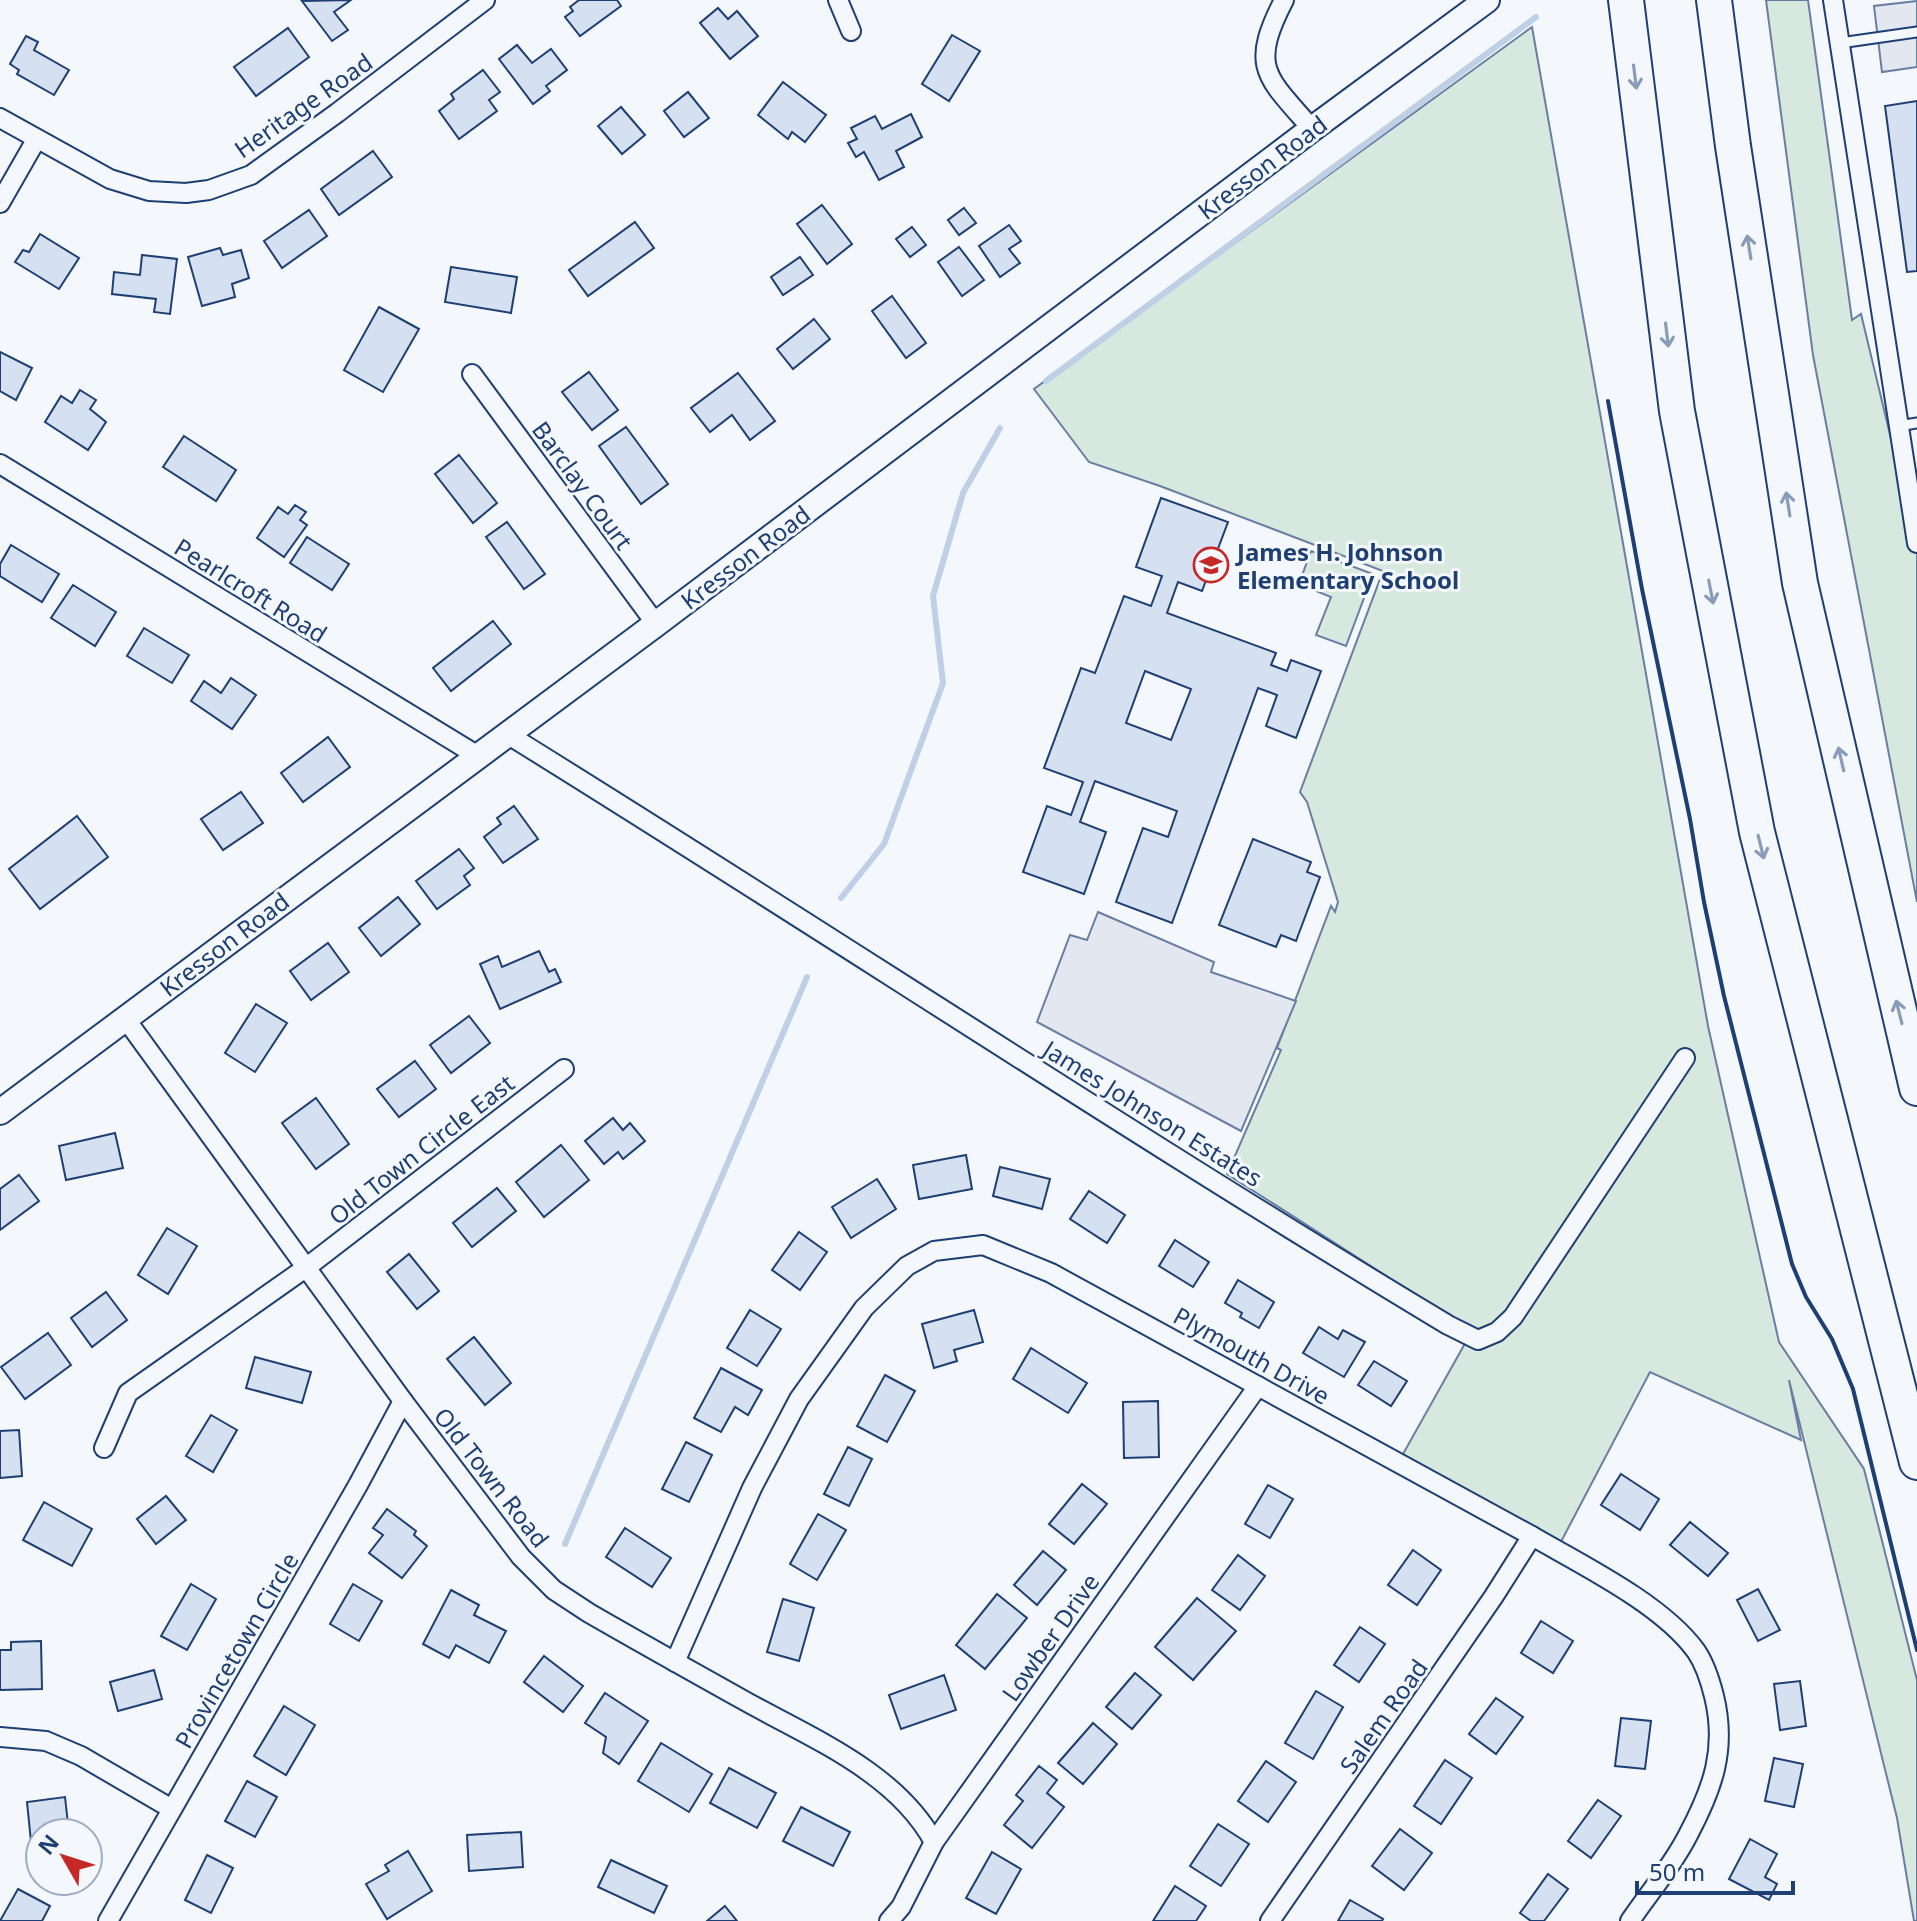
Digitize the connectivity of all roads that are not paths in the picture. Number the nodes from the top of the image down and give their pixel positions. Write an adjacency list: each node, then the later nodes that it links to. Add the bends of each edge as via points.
1 (485, 0): 13 (street, Heritage Road, via 251,175 209,190 149,191 110,179)
2 (838, 0): 8 (street)
3 (1284, 0): 12 (street, via 1269,30 1266,71)
4 (1487, 0): 12 (street, Kresson Road)
5 (1626, 0): 32 (highway, one-way to 32, via 1677,411 1757,832)
6 (1714, 0): 26 (highway, one-way to 6, via 1800,583)
7 (1833, 0): 10 (street)
8 (851, 31)
9 (1917, 32): 10 (lane)
10 (1840, 43): 17 (street)
11 (0, 118): 13 (street, Heritage Road)
12 (1312, 129): 20 (street, Kresson Road)
13 (36, 140): 14 (street)
14 (0, 203)
15 (472, 374): 20 (street, Barclay Court)
16 (1917, 423): 17 (lane)
17 (1898, 426): 19 (street)
18 (0, 464): 22 (street, Pearlcroft Road)
19 (1917, 543)
20 (656, 624): 21 (street, Kresson Road)
21 (507, 734): 22 (street, Kresson Road); 24 (street, James Johnson Estates, via 1191,1168 1478,1340 1513,1317)
22 (478, 756): 23 (street, Kresson Road)
23 (125, 1018): 27 (street, Kresson Road); 28 (street, Old Town Road)
24 (1685, 1058)
25 (564, 1069): 28 (street, Old Town Circle East)
26 (1917, 1088)
27 (0, 1112)
28 (307, 1267): 30 (street, Old Town Road); 31 (street, Old Town Circle East, via 128,1393)
29 (1258, 1386): 33 (street, Plymouth Drive); 34 (street, Plymouth Drive, via 1051,1273 983,1245 934,1251 907,1266 864,1308 799,1399 752,1488); 37 (street, Lowber Drive)
30 (403, 1401): 34 (street, Old Town Road, via 521,1557 554,1590); 36 (street, Provincetown Circle)
31 (104, 1448)
32 (1917, 1462)
33 (1532, 1536): 40 (street, Salem Road); 41 (street, Plymouth Drive, via 1594,1571 1682,1634 1710,1678 1720,1722 1711,1786 1687,1838)
34 (675, 1662): 37 (street, Old Town Road, via 882,1781 923,1822)
35 (0, 1737): 36 (street, via 46,1741)
36 (172, 1809): 38 (street, Provincetown Circle)
37 (934, 1842): 39 (street, Lowber Drive)
38 (108, 1921)
39 (889, 1921)
40 (1270, 1921)
41 (1630, 1921)

